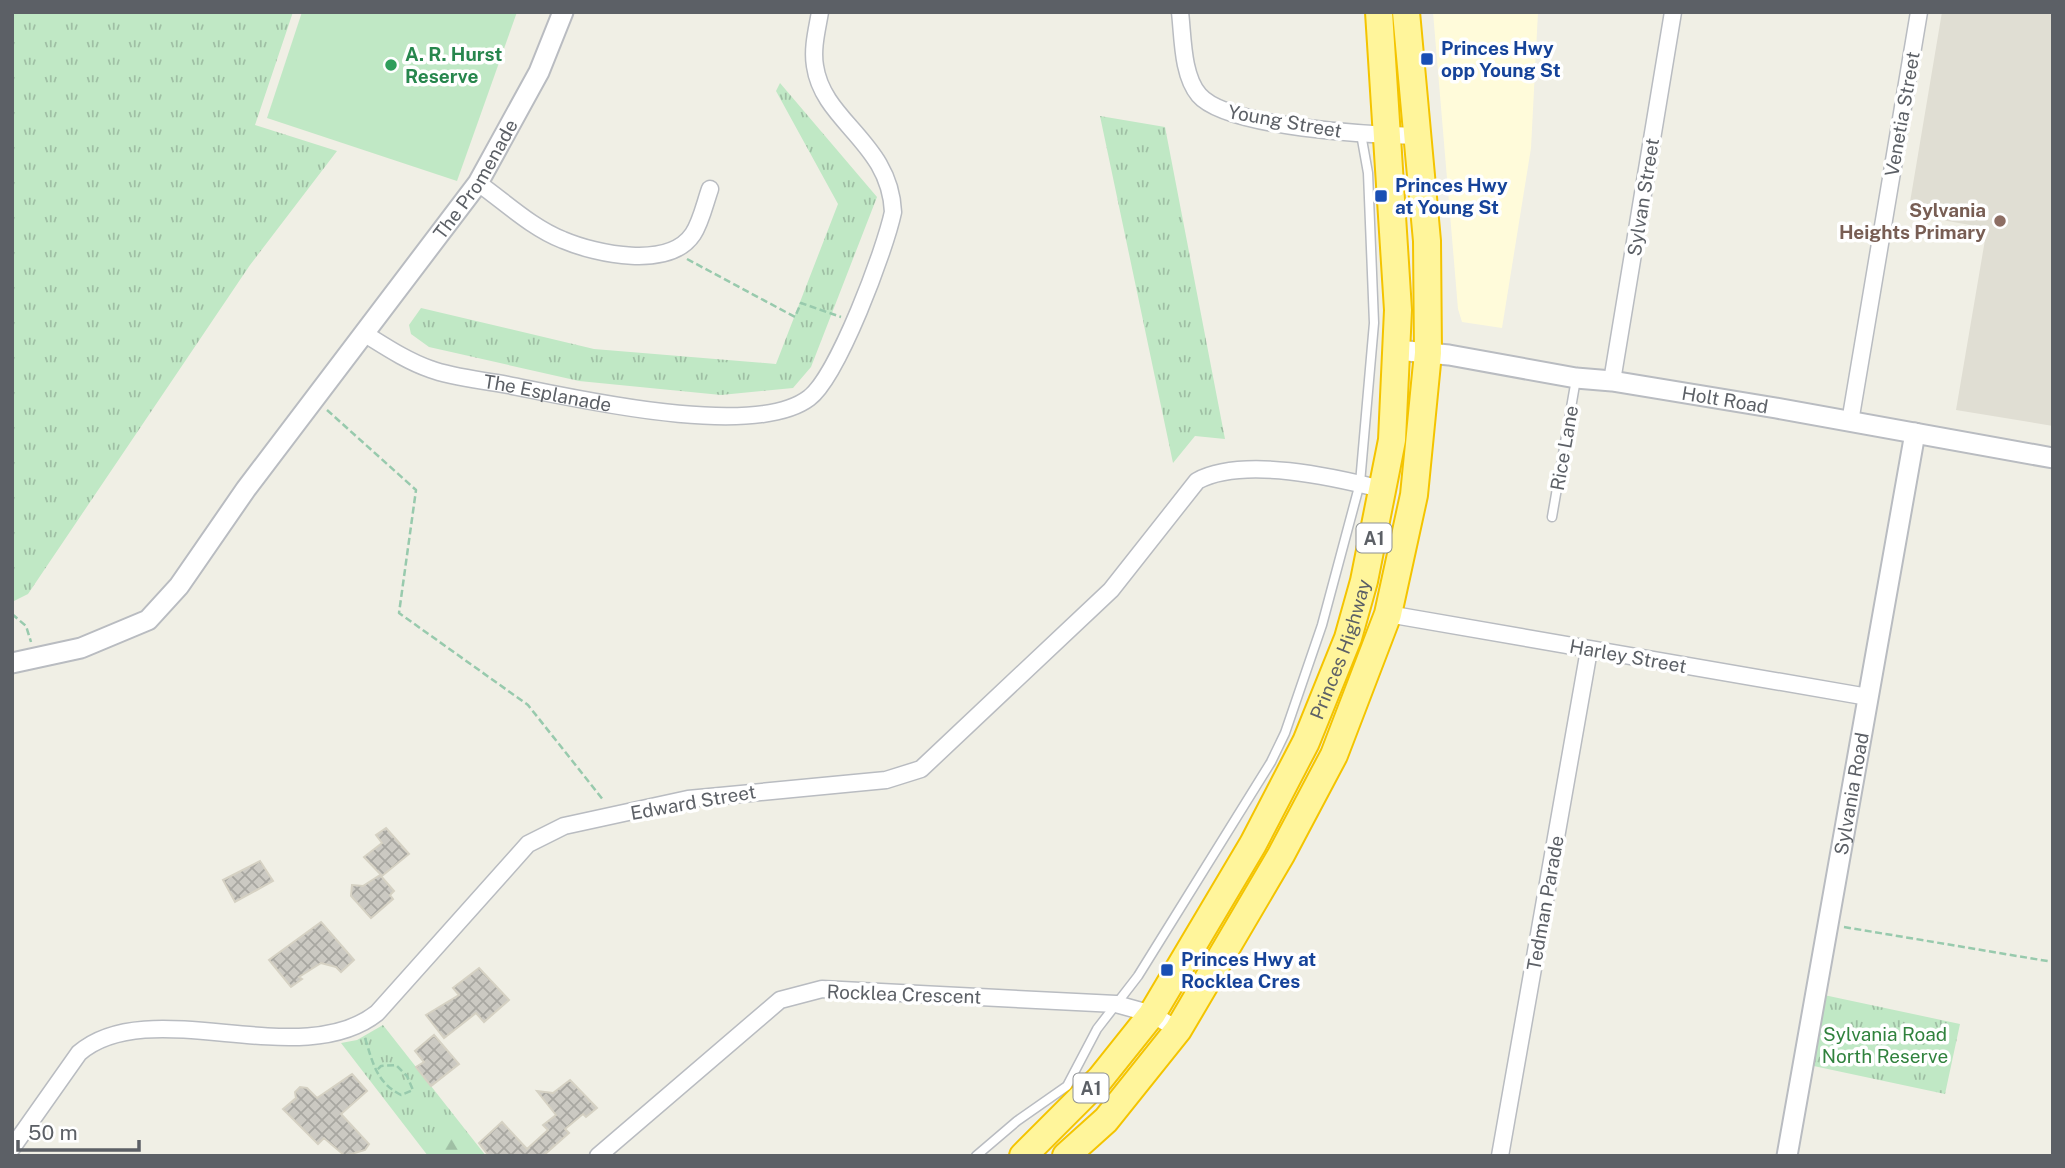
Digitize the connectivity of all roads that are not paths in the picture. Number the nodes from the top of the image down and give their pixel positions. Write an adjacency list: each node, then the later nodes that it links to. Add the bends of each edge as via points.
1 (563, 12): 10 (street, The Promenade, via 539,72)
2 (820, 12): 12 (street, The Esplanade, via 814,52 819,81 880,161 892,195 889,229 853,321 819,390 795,407 719,416 603,403 432,370)
3 (1180, 12): 8 (street, Young Street, via 1188,72 1194,88 1210,104 1247,117)
4 (1379, 12): 8 (highway, Princes Highway / A1)
5 (1406, 12): 9 (highway, Princes Highway / A1)
6 (1673, 12): 16 (street, Sylvan Street)
7 (1919, 12): 17 (street, Venetia Street)
8 (1374, 134): 9 (street, Young Street); 13 (highway, Princes Highway / A1, via 1396,276); 20 (lane, Princes Highway, via 1368,173 1374,323)
9 (1419, 136): 14 (highway, Princes Highway / A1)
10 (478, 183): 11 (street, via 547,232 592,250 651,256 682,252); 12 (street, The Promenade)
11 (710, 189)
12 (365, 334): 24 (street, via 246,489 179,586 148,620 81,648)
13 (1397, 350): 14 (street, Holt Road); 20 (highway, Princes Highway / A1, via 1392,440)
14 (1428, 354): 15 (street, Holt Road); 22 (highway, Princes Highway / A1, via 1414,495)
15 (1576, 378): 16 (street, Holt Road); 21 (lane, Rice Lane)
16 (1612, 381): 17 (street, Holt Road)
17 (1850, 422): 18 (street, Holt Road)
18 (1915, 433): 19 (street, Holt Road); 25 (street, Sylvania Road)
19 (2053, 458)
20 (1372, 486): 26 (lane, Princes Highway, via 1271,762 1138,976); 27 (highway, Princes Highway / A1, via 1348,638 1306,742 1253,844); 29 (street, Edward Street, via 1246,467 1218,471 1196,481 1111,590 921,769 886,780 715,796 564,826 528,844 363,1024 314,1037 152,1030 110,1035 79,1054)
21 (1552, 517)
22 (1388, 614): 23 (street, Harley Street); 28 (highway, Princes Highway / A1, via 1334,755)
23 (1589, 650): 25 (street, Harley Street); 34 (street, Tedman Parade)
24 (12, 663)
25 (1868, 697): 35 (street, Sylvania Road)
26 (1116, 1003): 27 (street, Rocklea Crescent); 30 (street, Rocklea Crescent, via 822,989 780,1000); 31 (lane, Princes Highway, via 1067,1086)
27 (1152, 1014): 28 (street, Rocklea Crescent); 32 (highway, Princes Highway / A1, via 1100,1079)
28 (1178, 1030): 33 (highway, Princes Highway / A1, via 1106,1120)
29 (12, 1148)
30 (598, 1156)
31 (976, 1156)
32 (1023, 1156)
33 (1066, 1156)
34 (1500, 1156)
35 (1787, 1156)

